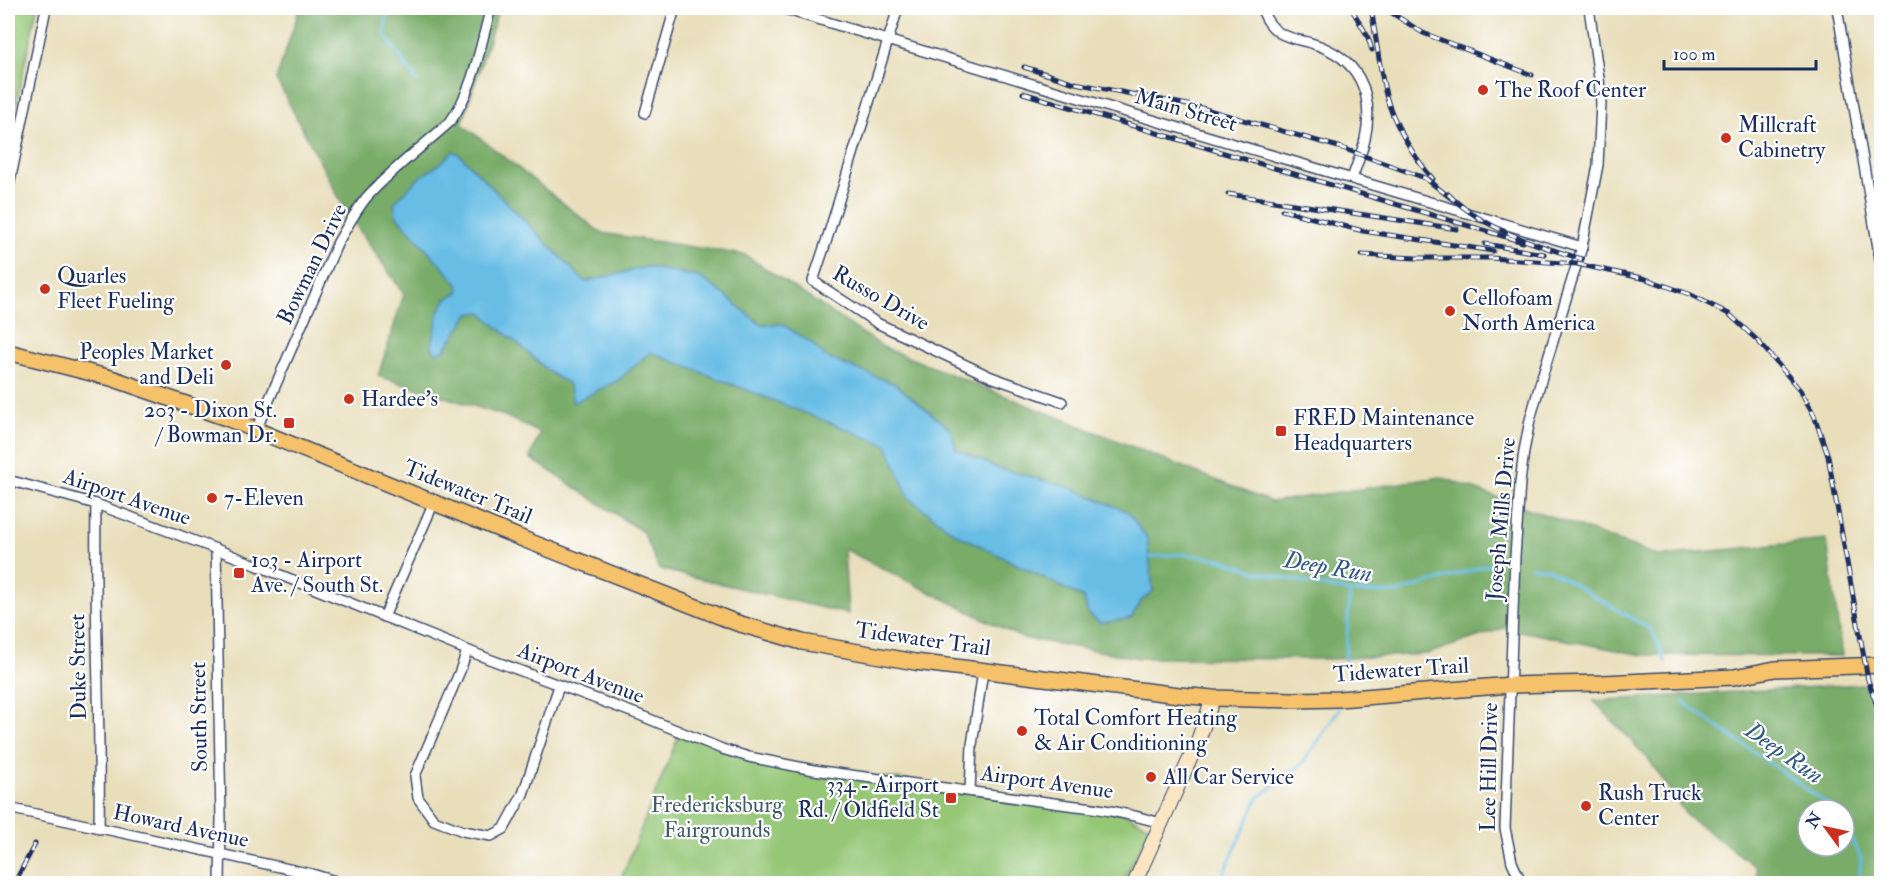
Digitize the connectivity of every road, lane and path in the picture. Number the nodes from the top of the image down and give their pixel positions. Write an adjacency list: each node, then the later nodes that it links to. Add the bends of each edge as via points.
1 (46, 8): 12 (street)
2 (491, 8): 19 (street, Bowman Drive, via 459,110 380,183 349,222)
3 (675, 8): 10 (street)
4 (781, 8): 9 (street, Main Street)
5 (898, 8): 9 (street)
6 (1264, 8): 11 (street, via 1273,29 1338,54 1364,87 1368,115)
7 (1589, 8): 15 (street, Joseph Mills Drive, via 1599,78 1600,134)
8 (1837, 8): 14 (street)
9 (889, 40): 11 (street, Main Street); 18 (street, Russo Drive, via 813,281 877,323 991,377)
10 (645, 113)
11 (1352, 179): 15 (street, Main Street)
12 (8, 191)
13 (1881, 203): 14 (street)
14 (1870, 205): 16 (street)
15 (1582, 247): 28 (street, Joseph Mills Drive, via 1524,451 1515,557)
16 (1881, 271)
17 (8, 352): 19 (main road, Tidewater Trail, via 111,378)
18 (1062, 402)
19 (256, 430): 21 (main road, Tidewater Trail)
20 (8, 480): 22 (street, Airport Avenue)
21 (434, 502): 24 (street); 27 (main road, Tidewater Trail, via 766,632 831,648)
22 (96, 504): 23 (street, Airport Avenue); 34 (street, Duke Street)
23 (216, 549): 24 (street, Airport Avenue); 35 (street, South Street)
24 (384, 617): 25 (street, Airport Avenue)
25 (467, 651): 29 (street, Airport Avenue); 29 (street, via 416,776 418,798 434,820 491,836 504,829 523,794)
26 (1881, 665): 28 (main road, Tidewater Trail, via 1775,669 1734,677 1667,681)
27 (983, 671): 30 (main road, Tidewater Trail); 31 (street)
28 (1511, 685): 30 (main road, Tidewater Trail, via 1339,699); 39 (street, Lee Hill Drive, via 1505,828 1512,862)
29 (559, 686): 31 (street, Airport Avenue, via 749,757)
30 (1213, 698): 33 (main road)
31 (970, 791): 33 (street, Airport Avenue, via 1102,809)
32 (8, 808): 34 (street, Howard Avenue)
33 (1161, 823): 38 (main road)
34 (99, 829): 35 (street, Howard Avenue)
35 (221, 855): 36 (street, South Street); 37 (street, Howard Avenue)
36 (220, 884)
37 (345, 884)
38 (1134, 884)
39 (1522, 884)

